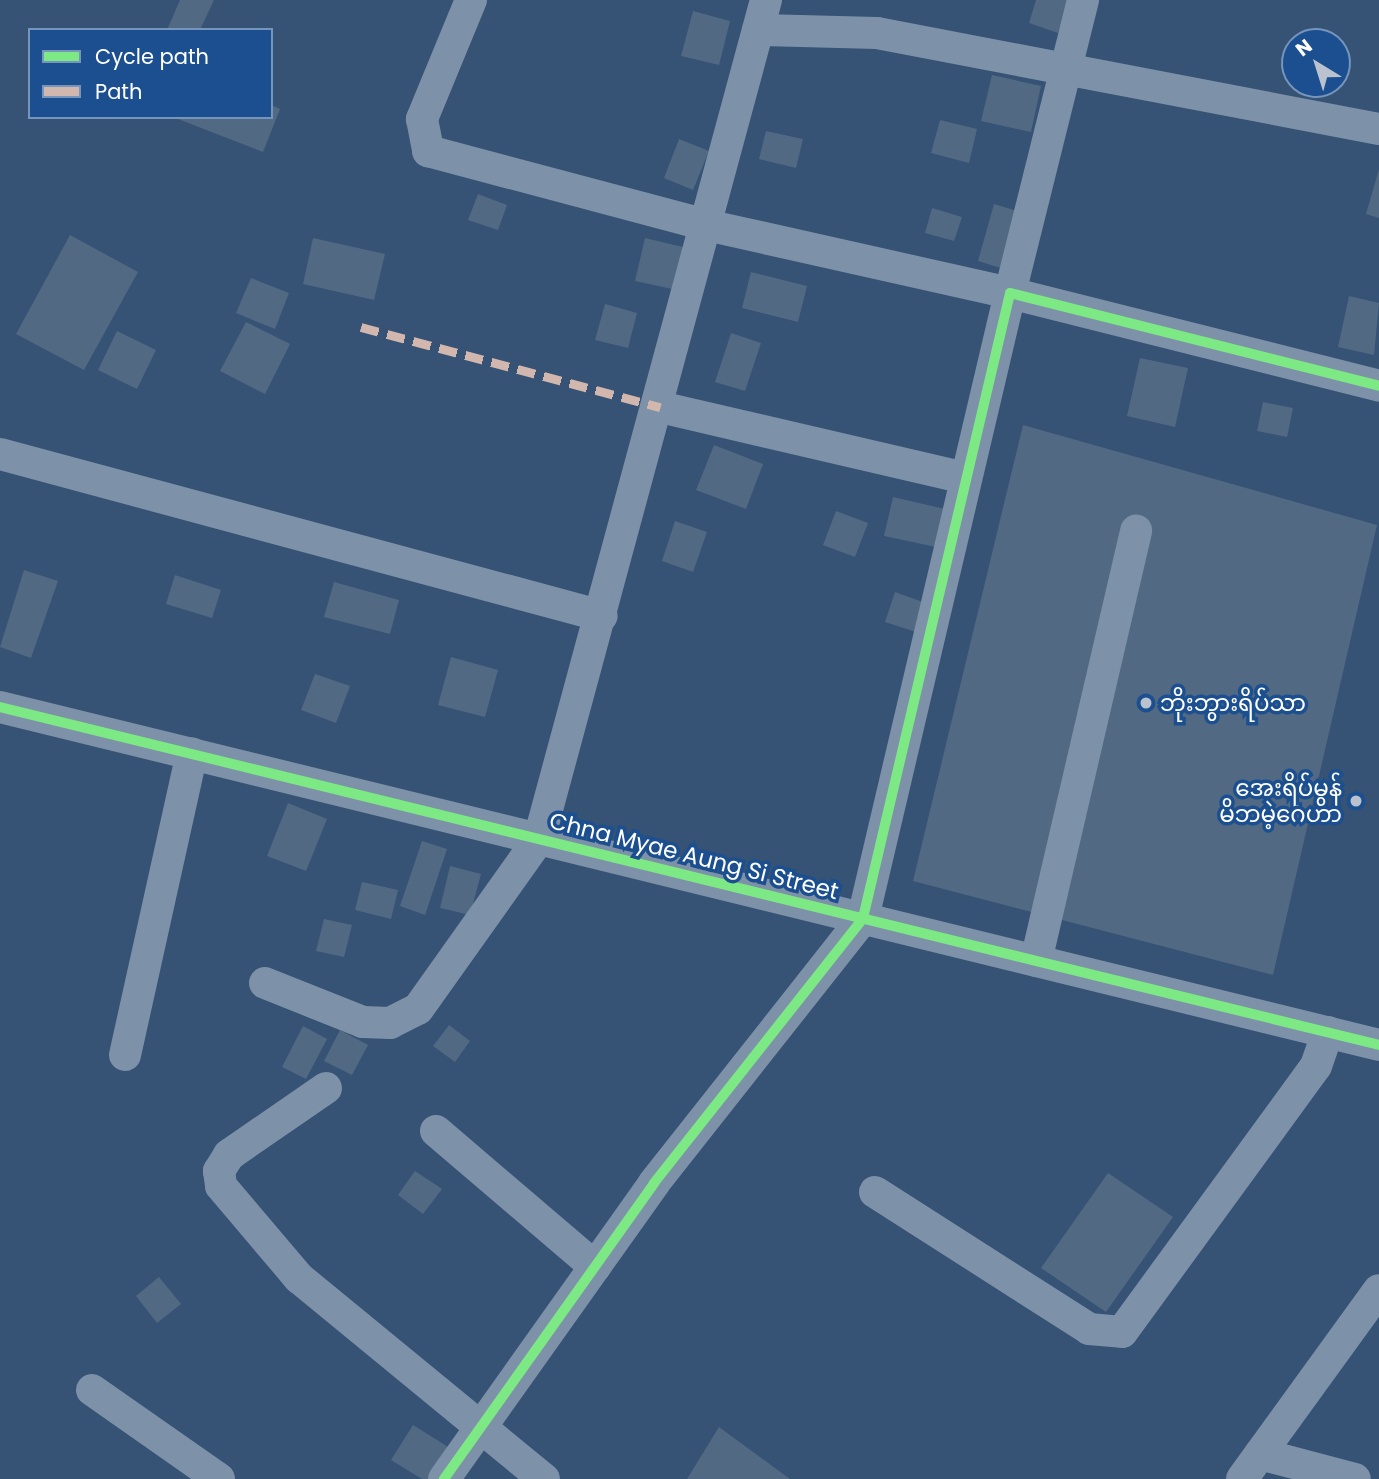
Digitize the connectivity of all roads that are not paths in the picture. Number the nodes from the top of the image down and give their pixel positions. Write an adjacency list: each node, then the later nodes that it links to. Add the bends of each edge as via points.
1 (471, 0): 6 (street, via 422,119 428,151)
2 (1083, 0): 4 (street)
3 (762, 15): 4 (street); 6 (street)
4 (1066, 71): 5 (street); 7 (street)
5 (1379, 129)
6 (706, 225): 7 (street); 9 (street)
7 (1010, 293): 8 (street); 11 (street)
8 (1379, 386)
9 (660, 407): 11 (street); 13 (street)
10 (0, 454): 13 (street)
11 (966, 478): 17 (street)
12 (1136, 530): 18 (street)
13 (602, 616): 16 (street)
14 (0, 707): 15 (street, Chna Myae Aung Si Street)
15 (192, 753): 16 (street, Chna Myae Aung Si Street); 22 (street)
16 (539, 839): 17 (street, Chna Myae Aung Si Street); 19 (street, via 418,1009 390,1023 363,1022)
17 (863, 918): 18 (street, Chna Myae Aung Si Street); 26 (street)
18 (1037, 961): 20 (street, Chna Myae Aung Si Street)
19 (265, 983)
20 (1328, 1032): 21 (street, Chna Myae Aung Si Street); 25 (street, via 1316,1066 1122,1332 1089,1329)
21 (1379, 1045)
22 (125, 1055)
23 (326, 1088): 29 (street, via 229,1155 219,1171 220,1186 299,1278)
24 (436, 1132): 26 (street)
25 (875, 1192)
26 (595, 1267): 29 (street)
27 (1379, 1290): 30 (street)
28 (92, 1390): 31 (street)
29 (478, 1430): 32 (street); 33 (street)
30 (1251, 1467): 34 (street)
31 (219, 1479)
32 (444, 1479)
33 (544, 1479)
34 (1355, 1479)

